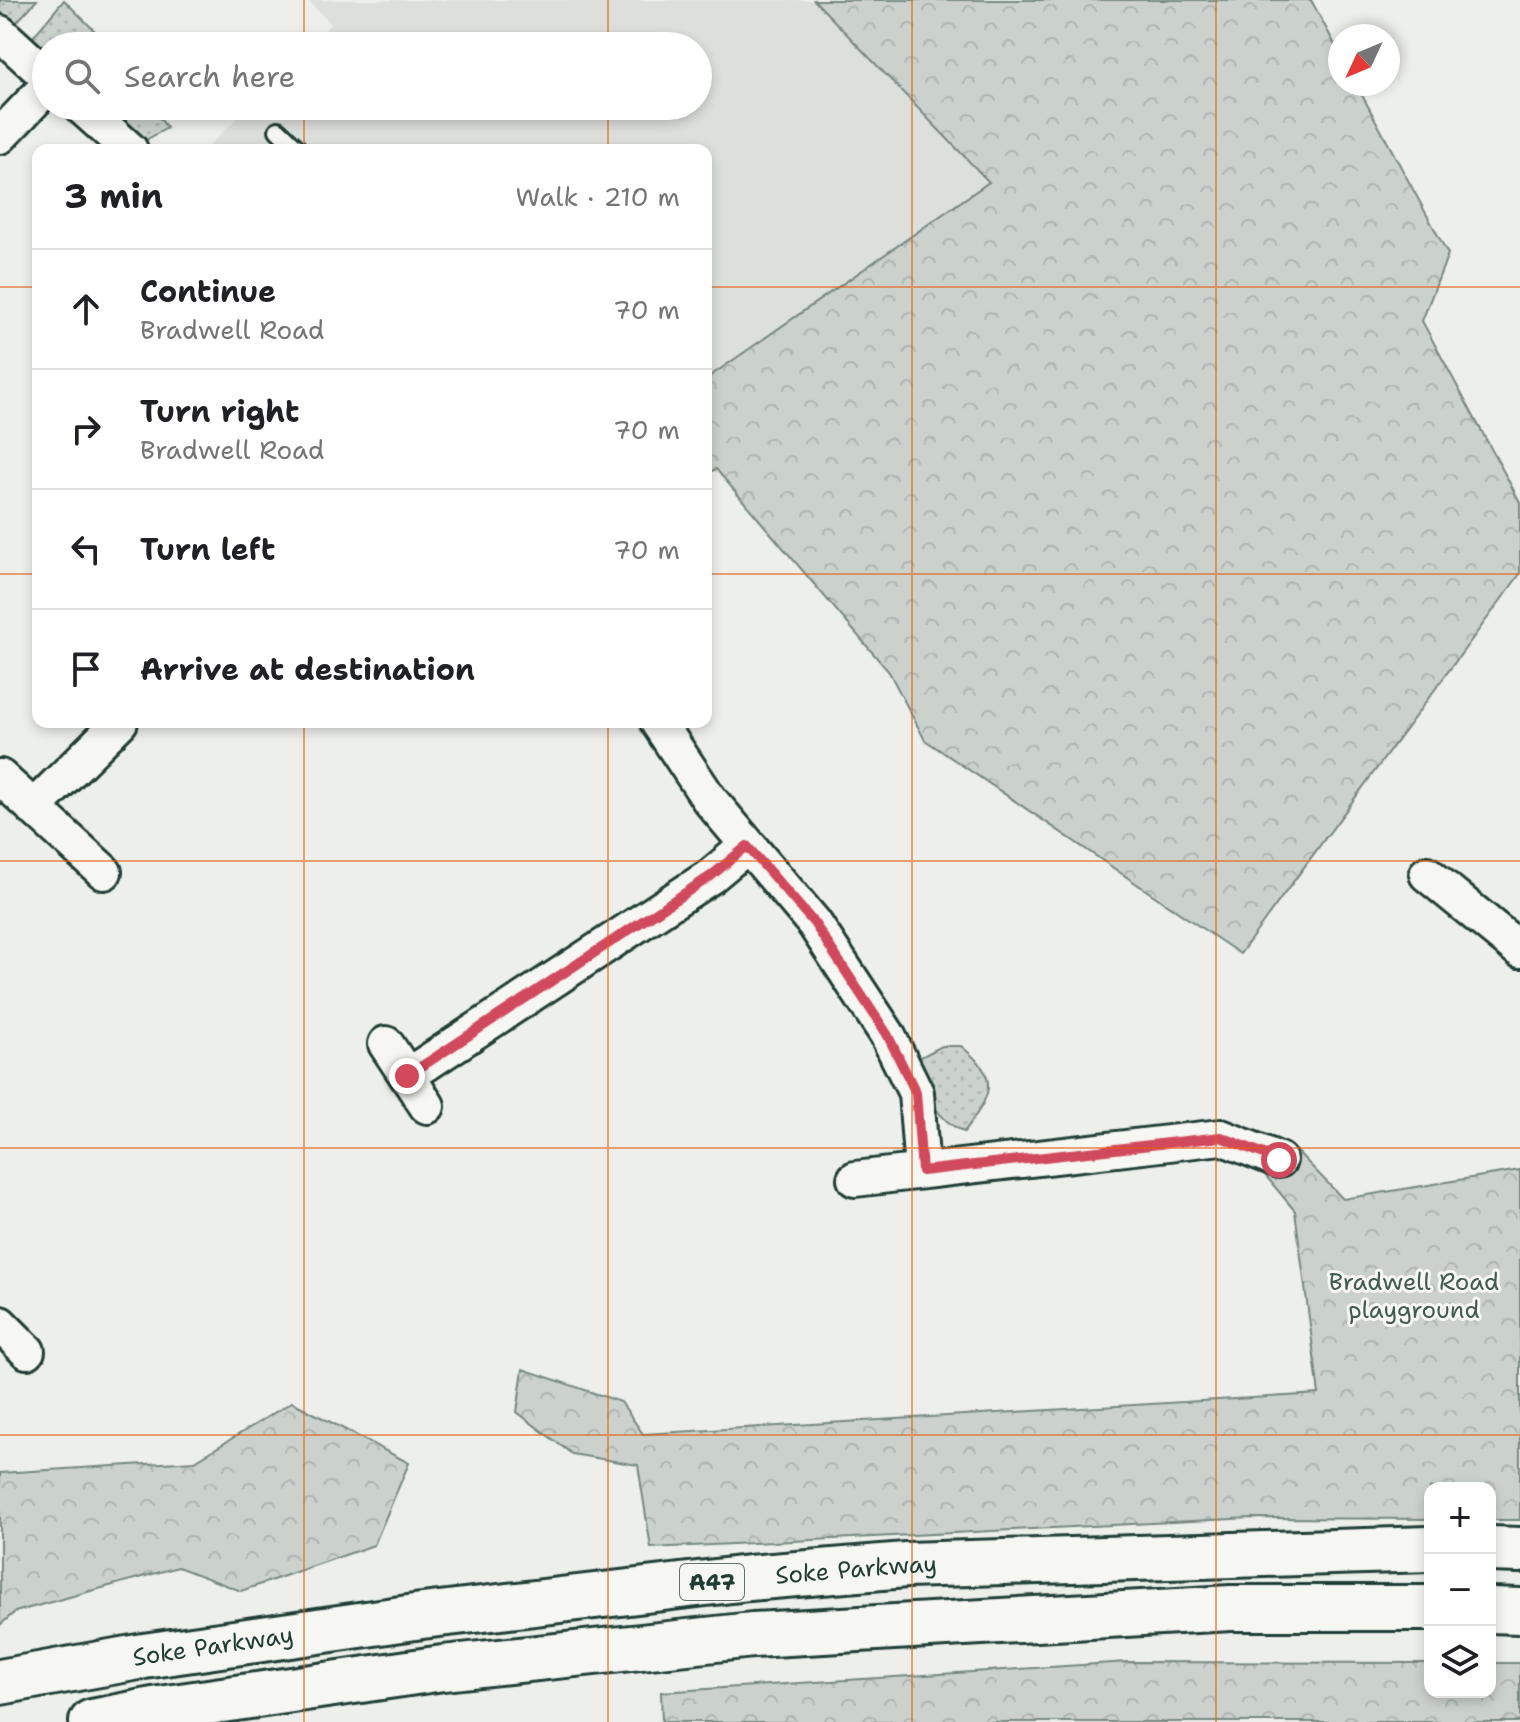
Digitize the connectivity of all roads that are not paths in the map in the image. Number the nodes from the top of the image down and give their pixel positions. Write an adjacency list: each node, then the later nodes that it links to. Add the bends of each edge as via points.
1 (0, 33): 2 (street)
2 (32, 62)
3 (32, 103): 6 (street)
4 (97, 120): 7 (street)
5 (278, 130): 8 (lane)
6 (0, 136)
7 (123, 144)
8 (293, 144)
9 (114, 728): 12 (street)
10 (662, 728): 13 (street)
11 (0, 777): 12 (street)
12 (33, 808): 14 (street)
13 (747, 846): 18 (street, via 711,876); 21 (street, via 814,923 887,1034 916,1093)
14 (104, 872)
15 (1427, 874): 16 (street)
16 (1514, 931)
17 (386, 1044): 18 (street)
18 (407, 1076): 19 (street)
19 (427, 1106)
20 (1279, 1160): 21 (street, via 1221,1137)
21 (922, 1171): 22 (street)
22 (855, 1179)
23 (0, 1324): 24 (street)
24 (27, 1351)
25 (1424, 1549): 31 (highway, Soke Parkway / A47, via 906,1565 749,1578 422,1616)
26 (1496, 1549): 27 (highway)
27 (1520, 1550)
28 (1424, 1608): 32 (highway, via 1231,1608 753,1635 443,1668)
29 (1496, 1610): 30 (highway)
30 (1520, 1611)
31 (0, 1682)
32 (92, 1722)

